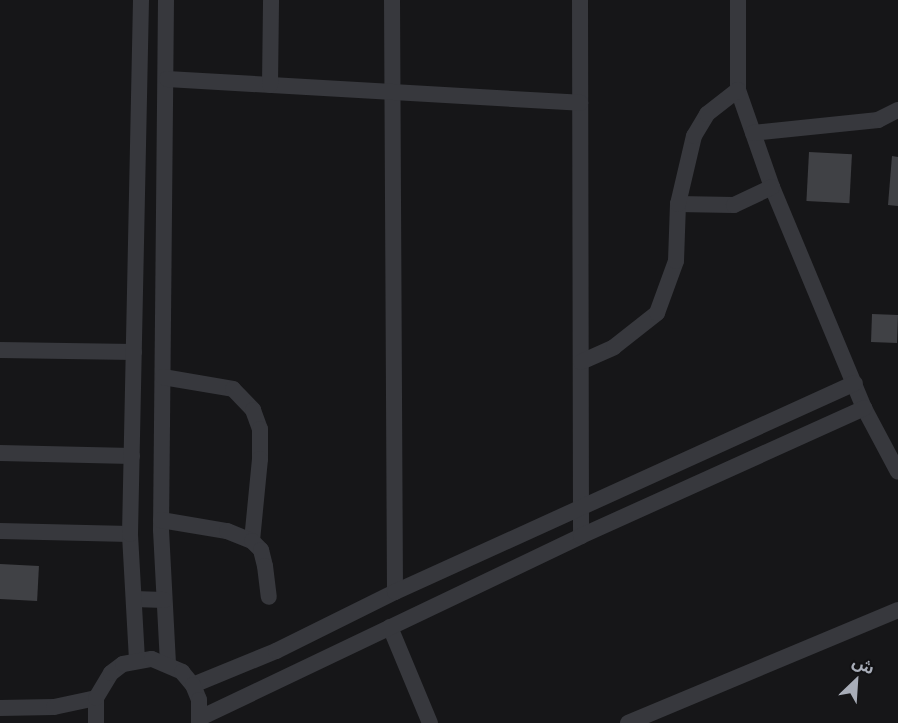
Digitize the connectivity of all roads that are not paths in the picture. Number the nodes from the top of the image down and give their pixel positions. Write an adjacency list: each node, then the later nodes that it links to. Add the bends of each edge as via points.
1 (141, 0): 17 (street)
2 (166, 0): 7 (street)
3 (271, 0): 8 (street)
4 (392, 0): 10 (street)
5 (580, 0): 11 (street)
6 (738, 0): 9 (street)
7 (167, 79): 8 (street); 19 (street)
8 (270, 85): 10 (street)
9 (738, 90): 13 (street); 15 (street, via 707,114 694,136)
10 (392, 92): 11 (street); 31 (street)
11 (580, 103): 18 (street)
12 (898, 110): 13 (street, via 878,120)
13 (753, 133): 14 (street)
14 (772, 187): 15 (street, via 735,205); 20 (street)
15 (678, 204): 18 (street, via 676,261 657,313 614,346)
16 (0, 350): 17 (street)
17 (134, 352): 23 (street)
18 (581, 362): 25 (street)
19 (163, 377): 26 (street); 30 (street, via 233,389 253,410 260,429 260,459)
20 (855, 383): 21 (street); 25 (street)
21 (864, 408): 24 (street); 29 (street)
22 (0, 453): 23 (street)
23 (132, 456): 28 (street)
24 (898, 472)
25 (579, 509): 29 (street); 31 (street)
26 (161, 520): 30 (street, via 227,531); 34 (street)
27 (0, 531): 28 (street)
28 (130, 534): 33 (street)
29 (581, 536): 36 (street)
30 (252, 541): 32 (street, via 261,550 266,566)
31 (395, 592): 39 (street, via 276,651)
32 (269, 597)
33 (134, 599): 34 (street); 37 (street)
34 (164, 600): 38 (street)
35 (898, 610): 45 (street)
36 (390, 627): 42 (street); 44 (street)
37 (137, 660): 38 (street); 40 (street, via 111,673)
38 (168, 663): 39 (street)
39 (193, 685): 42 (street)
40 (96, 698): 41 (street, via 54,707); 43 (street)
41 (0, 708)
42 (200, 720)
43 (96, 723)
44 (430, 723)
45 (628, 723)

